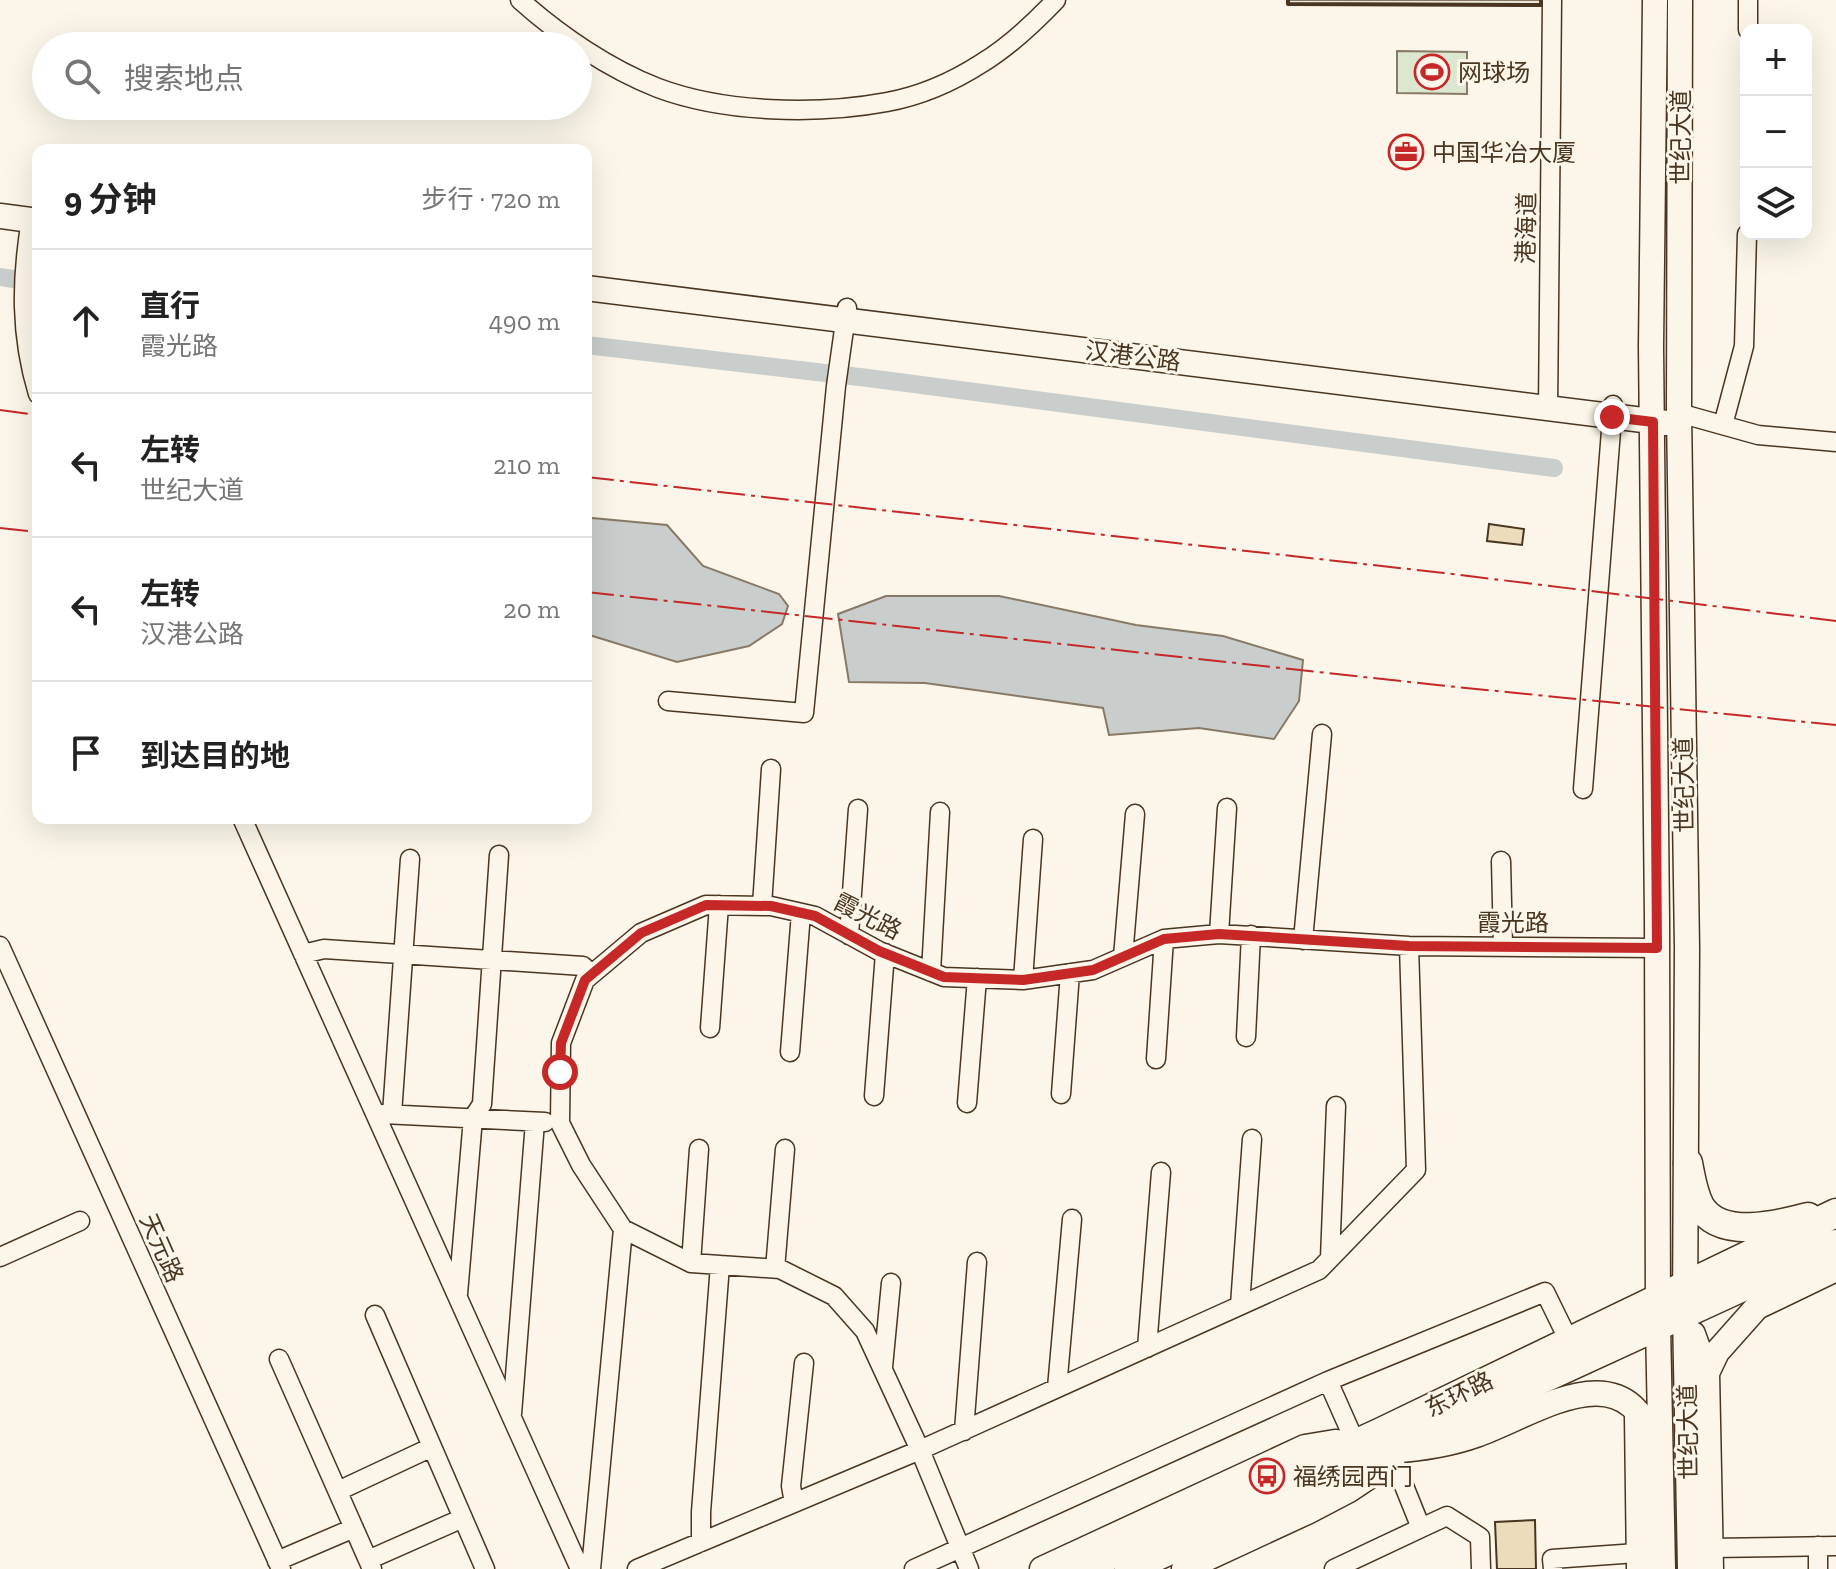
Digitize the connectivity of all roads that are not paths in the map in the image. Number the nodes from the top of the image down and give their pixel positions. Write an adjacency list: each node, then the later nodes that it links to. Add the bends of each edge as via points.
1 (520, 0): 8 (street)
2 (1056, 0): 9 (street, via 983,63 888,102 801,109 737,106 657,88)
3 (1552, 0): 20 (street, 港海道)
4 (1655, 0): 22 (main road, 世纪大道)
5 (1680, 0): 23 (main road, 世纪大道)
6 (1748, 0): 7 (street)
7 (1748, 24)
8 (563, 32)
9 (592, 53)
10 (0, 202): 11 (main road)
11 (32, 214)
12 (0, 216): 13 (main road)
13 (32, 216)
14 (32, 238): 19 (street, via 22,292)
15 (1747, 240): 24 (street, via 1744,346)
16 (592, 276): 18 (main road, 汉港公路)
17 (592, 289): 18 (main road, 汉港公路)
18 (846, 314): 20 (main road, 汉港公路); 26 (street, via 804,713)
19 (32, 372)
20 (1548, 403): 21 (main road, 汉港公路)
21 (1612, 411): 22 (main road, 汉港公路); 29 (street)
22 (1653, 415): 23 (main road, 汉港公路); 50 (main road, 世纪大道)
23 (1679, 419): 24 (street); 76 (main road, 世纪大道)
24 (1723, 425): 25 (street, via 1758,435)
25 (1836, 442)
26 (668, 701)
27 (1322, 734): 46 (street)
28 (771, 769): 40 (street)
29 (1583, 789)
30 (1227, 808): 42 (street)
31 (858, 809): 43 (street)
32 (940, 812): 56 (street)
33 (1135, 814): 54 (street)
34 (245, 824): 52 (street)
35 (1033, 839): 60 (street)
36 (499, 855): 55 (street)
37 (410, 859): 53 (street)
38 (1501, 861): 47 (street)
39 (719, 905): 40 (street, 霞光路); 58 (street, 霞光路, via 706,905 641,933); 61 (street)
40 (762, 906): 41 (street, 霞光路)
41 (801, 913): 43 (street, 霞光路); 63 (street)
42 (1219, 934): 44 (street, 霞光路); 45 (street, 霞光路)
43 (849, 935): 51 (street, 霞光路)
44 (1251, 935): 46 (street, 霞光路); 62 (street)
45 (1164, 939): 54 (street, 霞光路); 64 (street)
46 (1303, 940): 49 (street, 霞光路)
47 (1503, 945): 49 (street, 霞光路); 50 (street, 霞光路)
48 (0, 946): 126 (street, 天元路)
49 (1409, 946): 84 (street, via 1416,1170)
50 (1657, 948): 95 (main road, 世纪大道)
51 (885, 953): 56 (street, 霞光路); 66 (street)
52 (303, 954): 53 (street, via 324,949); 69 (street)
53 (402, 954): 55 (street); 69 (street)
54 (1123, 957): 57 (street, 霞光路)
55 (492, 960): 58 (street, via 583,966); 70 (street, via 482,1104)
56 (931, 972): 59 (street, 霞光路)
57 (1070, 973): 60 (street, 霞光路); 65 (street)
58 (591, 974): 72 (street, 霞光路, via 561,1043)
59 (977, 978): 60 (street, 霞光路); 67 (street)
60 (1023, 980)
61 (710, 1028)
62 (1246, 1037)
63 (790, 1052)
64 (1156, 1059)
65 (1061, 1094)
66 (874, 1096)
67 (967, 1103)
68 (1336, 1106): 84 (street)
69 (384, 1114): 70 (street); 92 (street)
70 (473, 1118): 71 (street); 92 (street)
71 (535, 1122): 72 (street); 107 (street)
72 (560, 1123): 81 (street, 霞光路)
73 (1252, 1139): 93 (street)
74 (699, 1149): 86 (street)
75 (785, 1149): 88 (street)
76 (1688, 1163): 78 (highway, via 1702,1209 1721,1223 1776,1224); 91 (main road, 世纪大道)
77 (1161, 1172): 99 (street)
78 (1836, 1212): 91 (highway, 东环路)
79 (1072, 1219): 105 (street)
80 (80, 1221): 83 (street)
81 (623, 1229): 86 (street); 129 (street)
82 (1836, 1244): 96 (highway, 东环路)
83 (0, 1257)
84 (1330, 1258): 93 (street, via 1319,1270)
85 (977, 1262): 108 (street)
86 (691, 1263): 87 (street)
87 (720, 1265): 88 (street); 120 (street)
88 (775, 1269): 102 (street, via 834,1296 865,1331)
89 (1836, 1269): 94 (main road)
90 (891, 1283): 102 (street)
91 (1686, 1285): 95 (highway, 东环路); 96 (main road, 世纪大道)
92 (458, 1296): 107 (street)
93 (1240, 1305): 99 (street)
94 (1757, 1307): 96 (main road); 103 (main road, via 1723,1344)
95 (1658, 1312): 96 (highway, 东环路); 98 (highway, 东环路); 106 (main road); 112 (highway, 东环路); 113 (main road, 世纪大道)
96 (1685, 1313): 103 (main road); 116 (main road, 世纪大道)
97 (375, 1315): 110 (street)
98 (1569, 1341): 104 (street, via 1545,1292); 109 (highway, 东环路)
99 (1147, 1348): 105 (street)
100 (279, 1359): 114 (street)
101 (804, 1363): 115 (street, via 791,1486)
102 (883, 1370): 111 (street)
103 (1707, 1373): 124 (main road)
104 (1328, 1381): 109 (street); 122 (street)
105 (1057, 1388): 108 (street)
106 (1637, 1413): 112 (main road, via 1618,1397 1576,1394 1458,1441); 113 (main road); 123 (main road)
107 (512, 1417): 128 (street)
108 (964, 1431): 111 (street)
109 (1356, 1444): 133 (main road, via 1305,1447); 134 (highway, 东环路)
110 (432, 1447): 114 (street); 117 (street)
111 (920, 1450): 115 (street); 122 (street)
112 (1390, 1451): 119 (street); 135 (highway, 东环路); 136 (main road, via 1370,1476 1349,1490)
113 (1661, 1468): 123 (main road, 世纪大道)
114 (338, 1491): 118 (street)
115 (794, 1503): 120 (street)
116 (1689, 1517): 124 (street); 140 (main road, 世纪大道)
117 (463, 1518): 125 (street); 127 (street)
118 (354, 1528): 125 (street); 126 (street)
119 (1421, 1528): 137 (street); 138 (street, via 1447,1516 1480,1537)
120 (701, 1542): 130 (street)
121 (1827, 1546): 124 (street); 141 (street)
122 (960, 1548): 131 (street); 132 (street)
123 (1651, 1561): 139 (street, via 1552,1559)
124 (1707, 1562)
125 (370, 1564)
126 (279, 1565)
127 (485, 1569)
128 (580, 1569)
129 (591, 1569)
130 (637, 1569)
131 (914, 1569)
132 (969, 1569)
133 (1042, 1569)
134 (1080, 1569)
135 (1129, 1569)
136 (1184, 1569)
137 (1334, 1569)
138 (1481, 1569)
139 (1553, 1569)
140 (1690, 1569)
141 (1818, 1569)

